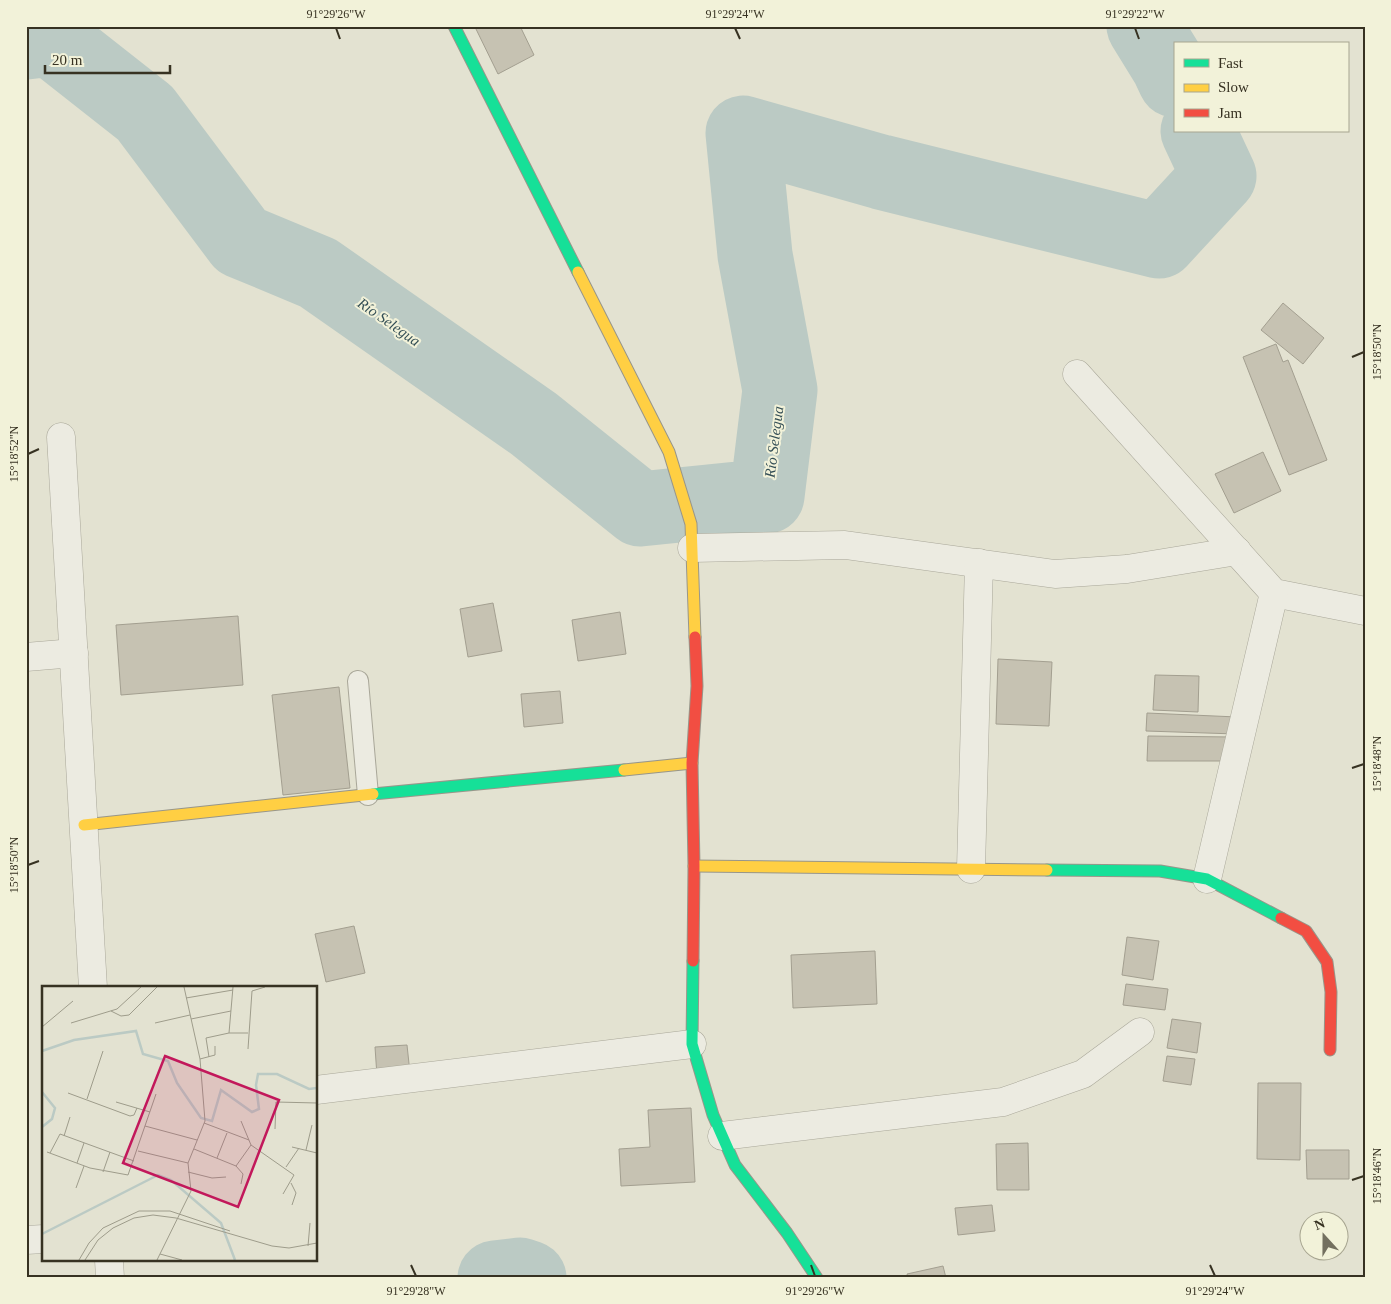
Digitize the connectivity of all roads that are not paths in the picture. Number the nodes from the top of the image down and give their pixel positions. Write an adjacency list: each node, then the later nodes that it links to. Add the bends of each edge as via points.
1 (454, 26): 4 (street, via 669,452)
2 (1077, 374): 5 (street)
3 (60, 437): 9 (street)
4 (692, 536): 6 (street, via 846,545); 12 (street, via 697,686)
5 (1237, 551): 6 (street, via 1127,569 1056,574); 7 (street)
6 (979, 563): 16 (street)
7 (1274, 593): 8 (street); 17 (street)
8 (1365, 611)
9 (74, 653): 10 (street); 14 (street)
10 (26, 656)
11 (358, 681): 13 (lane)
12 (692, 764): 13 (street); 15 (street)
13 (368, 795): 14 (street)
14 (84, 825): 18 (street)
15 (694, 866): 16 (street); 20 (street)
16 (971, 869): 17 (street, via 1160,871)
17 (1207, 879): 21 (street, via 1306,931 1328,962)
18 (93, 986)
19 (1140, 1032): 23 (street, via 1083,1074 1003,1102)
20 (692, 1044): 22 (street); 23 (street, via 712,1115)
21 (1330, 1050)
22 (318, 1090)
23 (722, 1136): 28 (street, via 735,1165)
24 (42, 1239): 25 (street)
25 (26, 1240)
26 (109, 1262): 27 (street)
27 (110, 1278)
28 (817, 1278)

